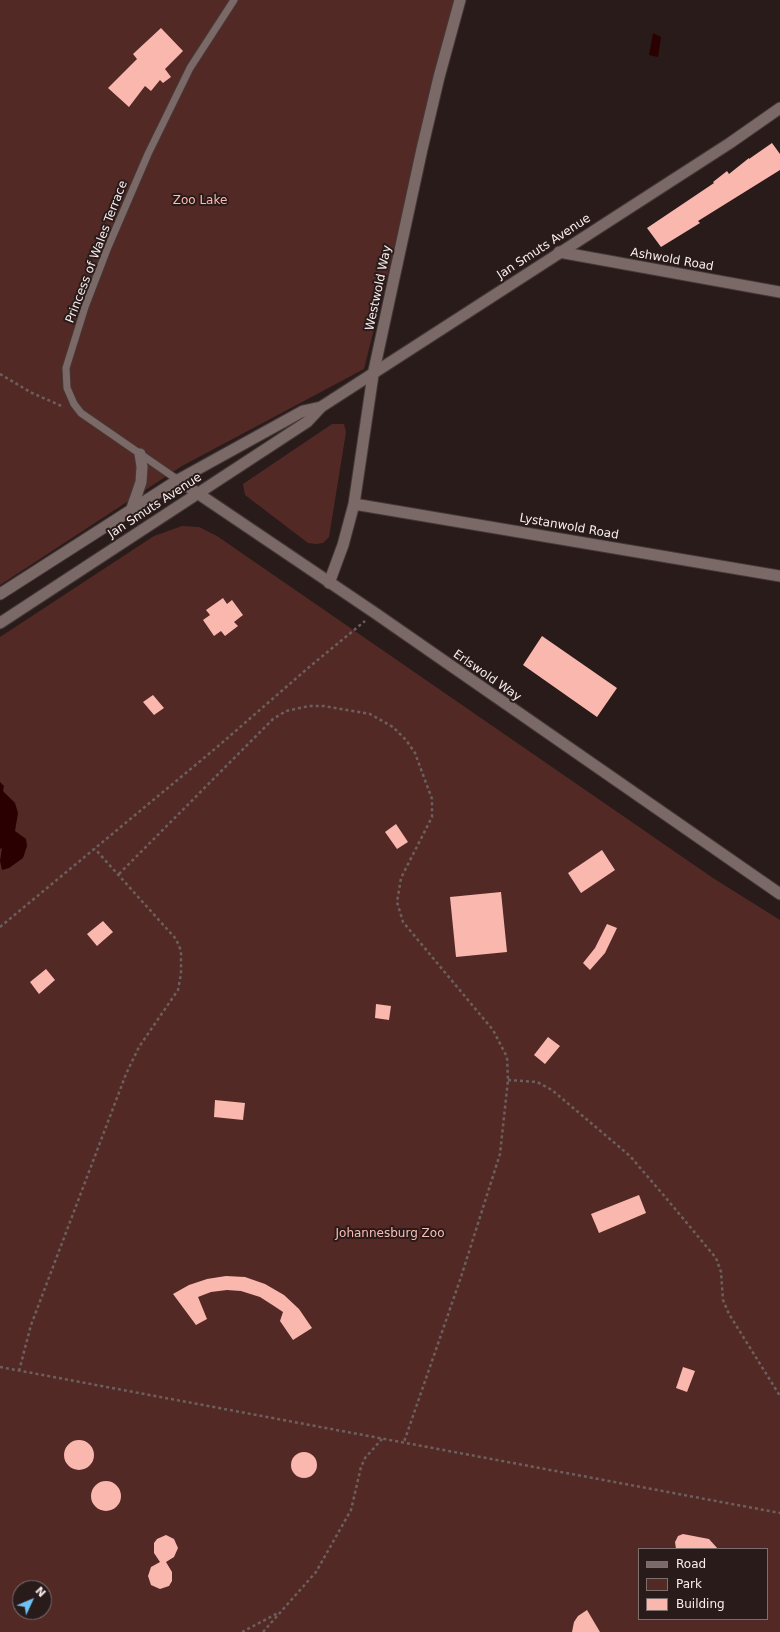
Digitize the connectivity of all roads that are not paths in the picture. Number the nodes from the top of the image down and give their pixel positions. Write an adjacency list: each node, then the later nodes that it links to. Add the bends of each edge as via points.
1 (234, 0): 8 (lane, Princess of Wales Terrace, via 176,94 120,217 85,307 68,360 68,392 81,413)
2 (460, 0): 6 (street, Westwold Way, via 422,149)
3 (780, 108): 4 (street, Jan Smuts Avenue, via 730,143)
4 (559, 252): 5 (street, Ashwold Road); 6 (street, Jan Smuts Avenue)
5 (780, 292)
6 (373, 375): 7 (street, Jan Smuts Avenue); 11 (street, Westwold Way)
7 (321, 407): 9 (street, Jan Smuts Avenue, via 303,411); 10 (street, Jan Smuts Avenue, via 307,422)
8 (140, 454): 9 (lane, Princess of Wales Terrace); 12 (street, via 141,482)
9 (178, 480): 10 (street, Erlswold Way); 12 (street, Jan Smuts Avenue)
10 (199, 494): 14 (street, Erlswold Way); 16 (street, Jan Smuts Avenue)
11 (354, 504): 13 (street, Lystanwold Road); 14 (street, Westwold Way)
12 (132, 508): 15 (street, Jan Smuts Avenue)
13 (780, 576)
14 (329, 583): 17 (street, Erlswold Way)
15 (0, 594)
16 (0, 623)
17 (780, 894)

